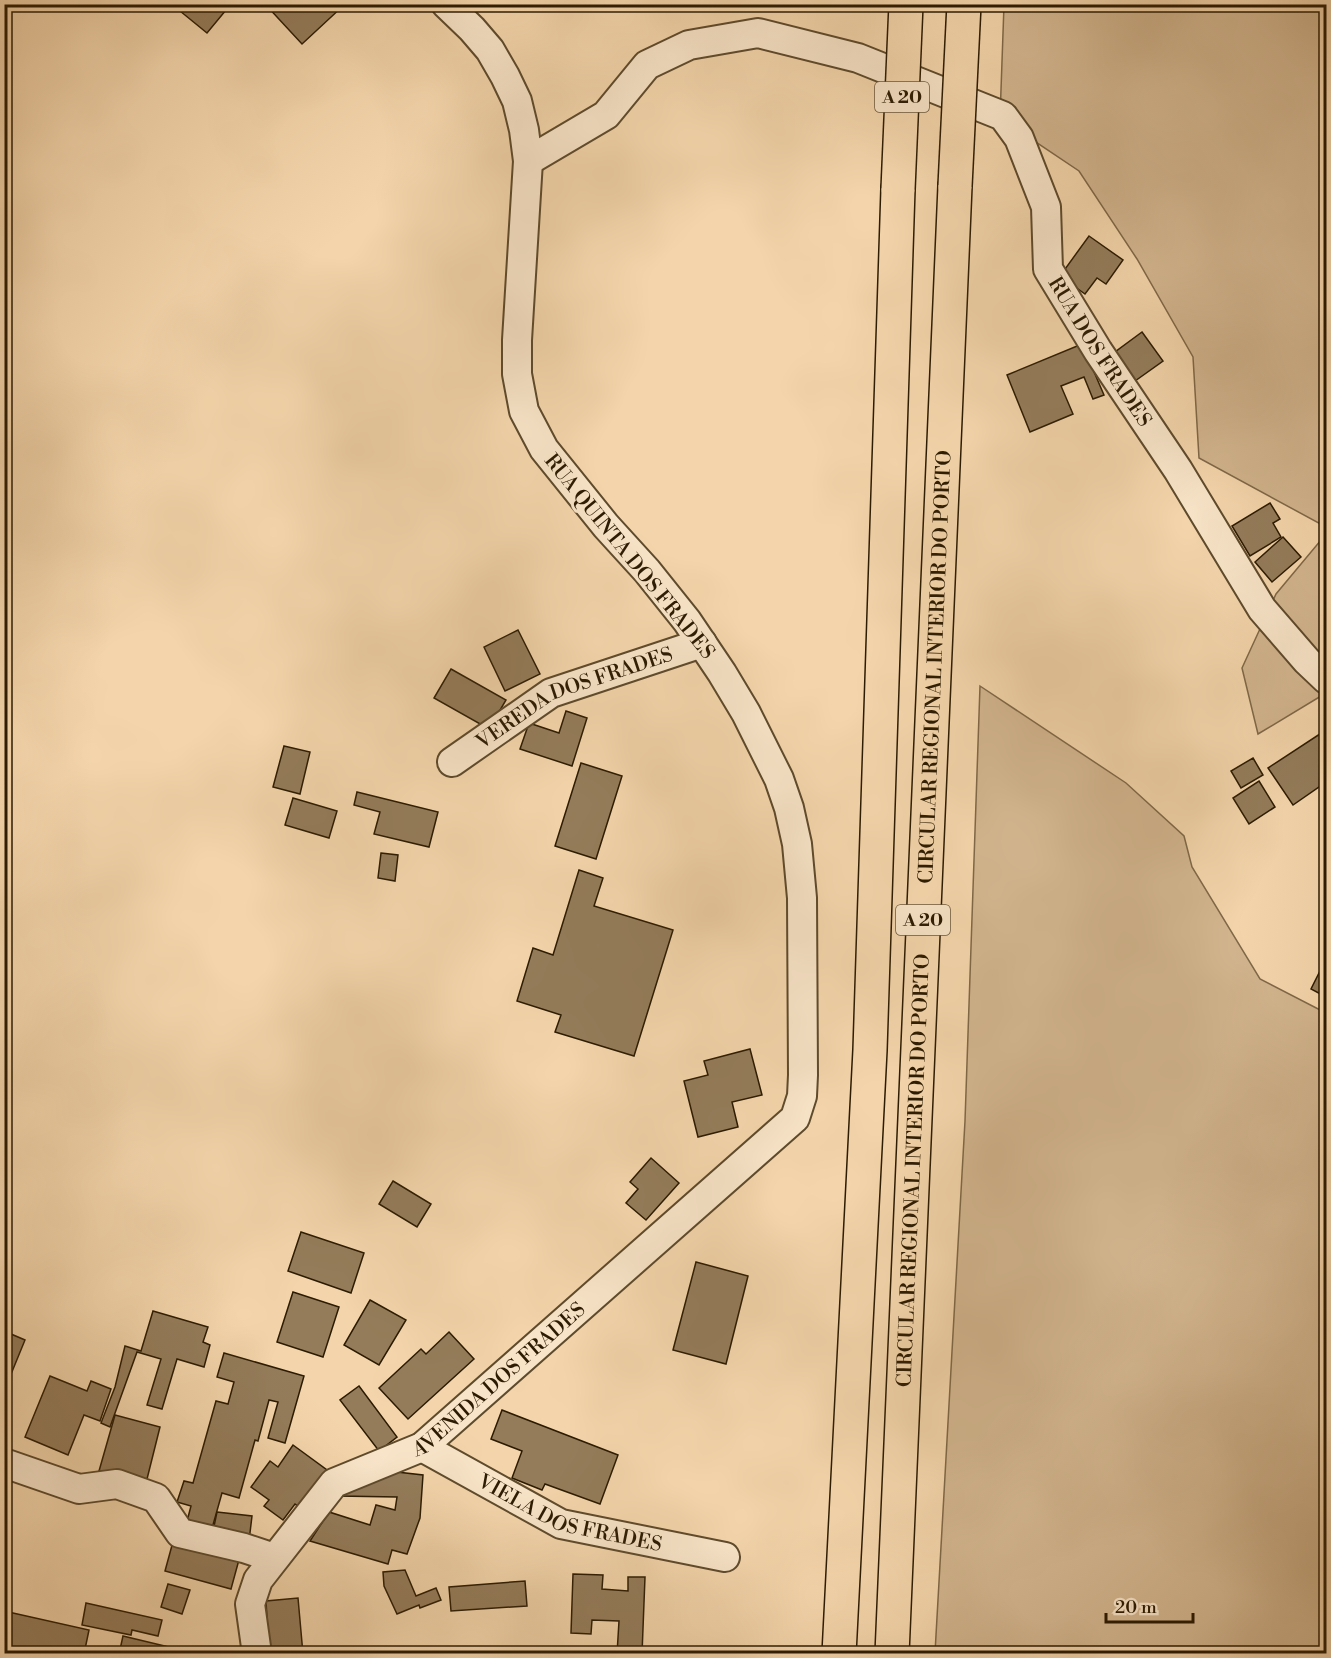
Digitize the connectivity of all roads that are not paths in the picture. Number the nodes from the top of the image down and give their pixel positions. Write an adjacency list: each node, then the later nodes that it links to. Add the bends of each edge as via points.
1 (446, 4): 4 (street, via 472,28 505,76 517,101)
2 (906, 4): 14 (highway, A 20, bridge, via 870,1050)
3 (964, 4): 15 (highway, CIRCULAR REGIONAL INTERIOR DO PORTO / A 20, bridge)
4 (528, 161): 5 (street, RUA QUINTA DOS FRADES, via 517,340 517,374 524,411 544,449); 6 (street, RUA DOS FRADES, via 606,115 647,65 689,45 758,33 858,58 1003,116 1019,138 1046,207 1048,269 1262,609)
5 (702, 643): 7 (street, VEREDA DOS FRADES, via 551,693); 8 (street, RUA QUINTA DOS FRADES, via 746,712 769,758 789,808 797,844 802,897 803,1075)
6 (1326, 679)
7 (452, 762)
8 (795, 1118): 9 (street, AVENIDA DOS FRADES)
9 (422, 1447): 11 (street, VIELA DOS FRADES, via 561,1524); 12 (street, AVENIDA DOS FRADES, via 334,1484)
10 (4, 1463): 12 (street, via 79,1489 117,1484 156,1498 180,1533)
11 (725, 1557)
12 (274, 1558): 13 (street, AVENIDA DOS FRADES, via 258,1580 250,1604)
13 (257, 1653)
14 (839, 1653)
15 (892, 1653)

